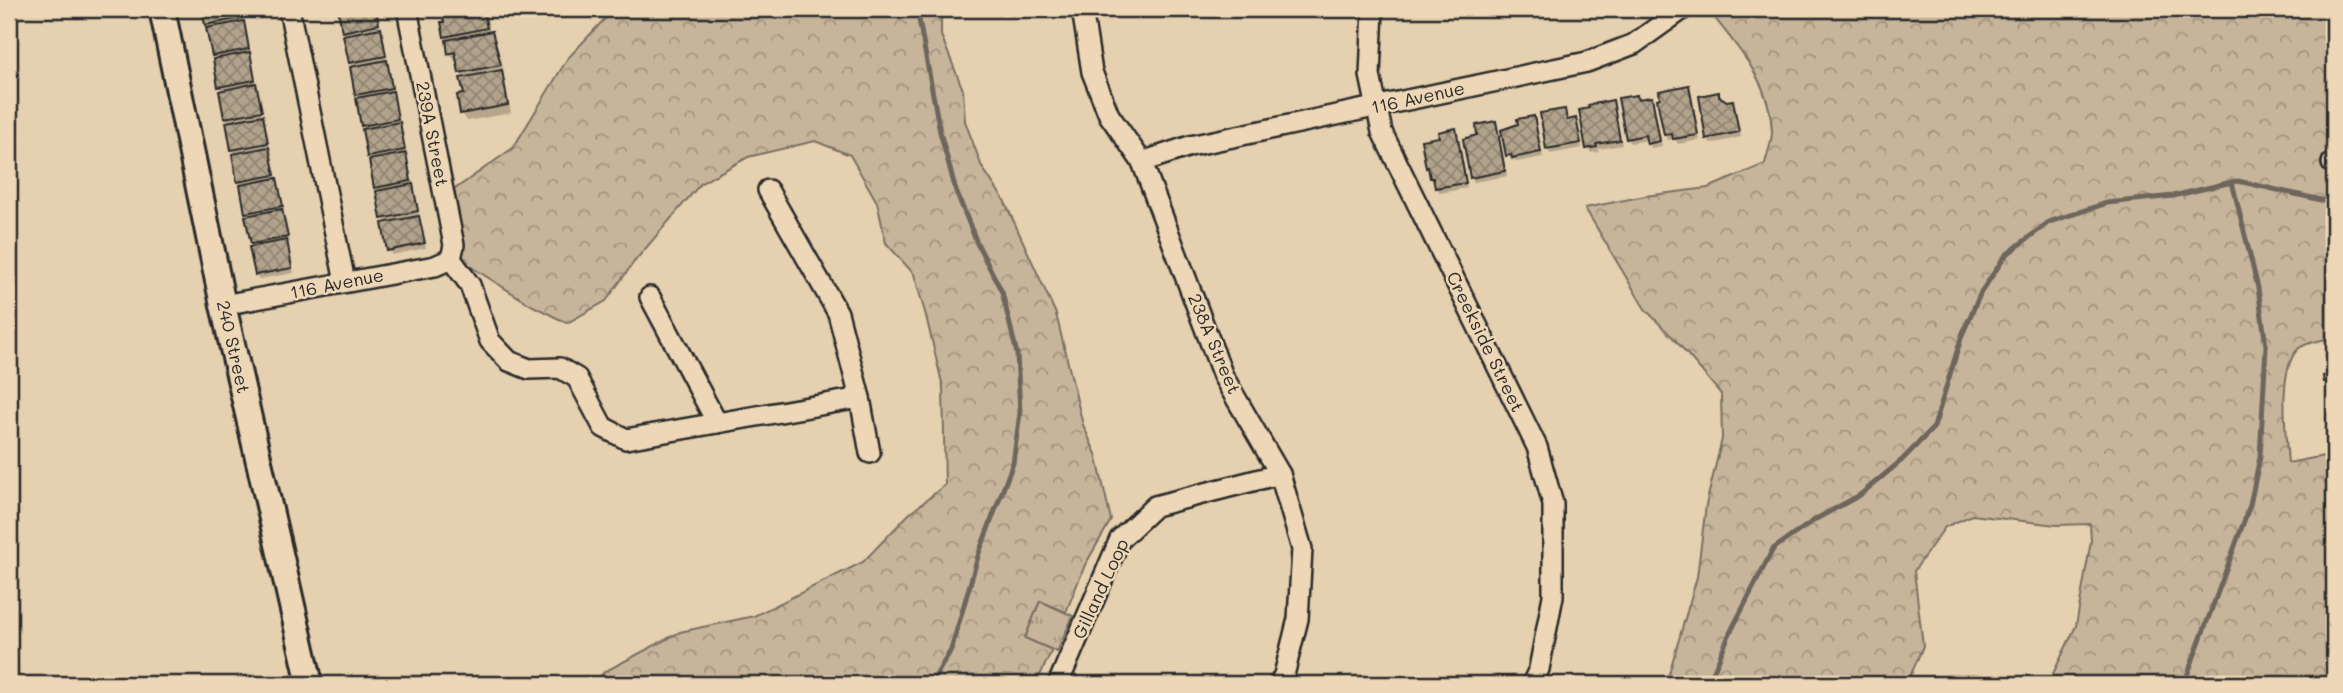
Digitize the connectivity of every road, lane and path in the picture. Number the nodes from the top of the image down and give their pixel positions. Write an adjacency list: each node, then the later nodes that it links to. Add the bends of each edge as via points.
1 (162, 9): 13 (main road, 240 Street)
2 (289, 9): 11 (street)
3 (407, 9): 10 (street, 239A Street, via 454,245)
4 (1082, 9): 8 (street, 238A Street, via 1095,78 1109,115)
5 (1373, 9): 7 (street, Creekside Street, via 1370,75)
6 (1683, 9): 7 (street, 116 Avenue, via 1634,44 1607,55)
7 (1375, 107): 8 (street, 116 Avenue, via 1190,146); 21 (street, Creekside Street, via 1387,144 1538,447 1553,504 1553,596)
8 (1142, 162): 17 (street, 238A Street, via 1223,376)
9 (768, 190): 14 (street, via 838,313)
10 (451, 259): 11 (street, 116 Avenue); 15 (street, via 470,285 490,341 509,361 529,369 560,368 577,378 603,427 626,439)
11 (345, 282): 13 (street, 116 Avenue)
12 (650, 297): 15 (street)
13 (223, 305): 18 (main road, 240 Street)
14 (860, 398): 15 (street); 16 (street)
15 (717, 424)
16 (870, 453)
17 (1280, 474): 19 (street, Gilland Loop, via 1155,506 1119,539); 20 (street, 238A Street, via 1302,549 1298,619)
18 (310, 684)
19 (1058, 684)
20 (1279, 684)
21 (1532, 684)

